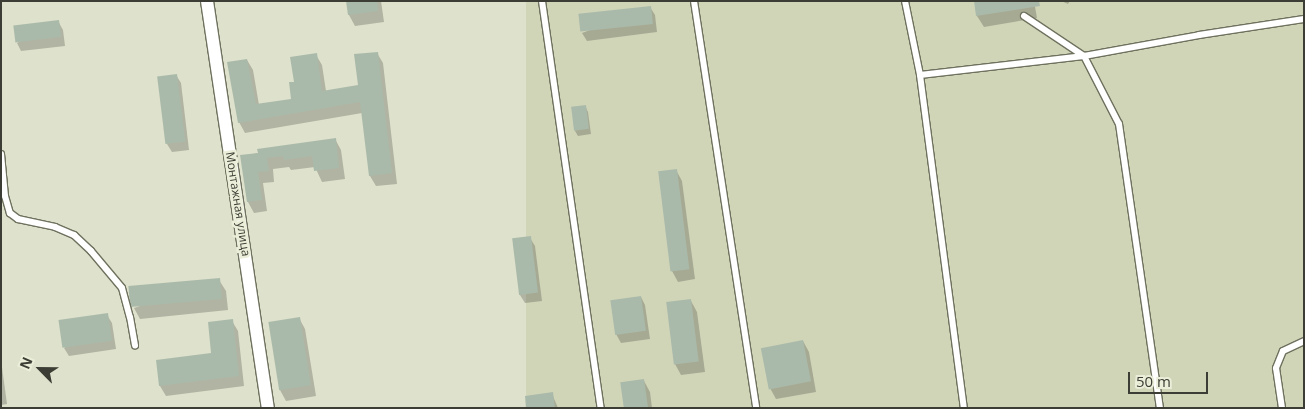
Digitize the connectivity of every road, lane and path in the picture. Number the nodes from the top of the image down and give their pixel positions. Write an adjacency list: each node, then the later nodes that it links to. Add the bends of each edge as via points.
1 (207, 1): 12 (street, Монтажная улица)
2 (542, 1): 13 (lane)
3 (694, 1): 14 (lane)
4 (905, 1): 8 (lane)
5 (1024, 16): 7 (lane)
6 (1304, 19): 7 (lane)
7 (1084, 56): 8 (lane); 16 (lane, via 1119,124)
8 (920, 75): 15 (lane)
9 (1, 154): 11 (lane, via 10,213 18,219 74,235 91,252 122,288)
10 (1304, 341): 17 (lane, via 1283,351 1276,368)
11 (135, 346)
12 (268, 408)
13 (601, 408)
14 (756, 408)
15 (964, 408)
16 (1160, 408)
17 (1282, 408)

